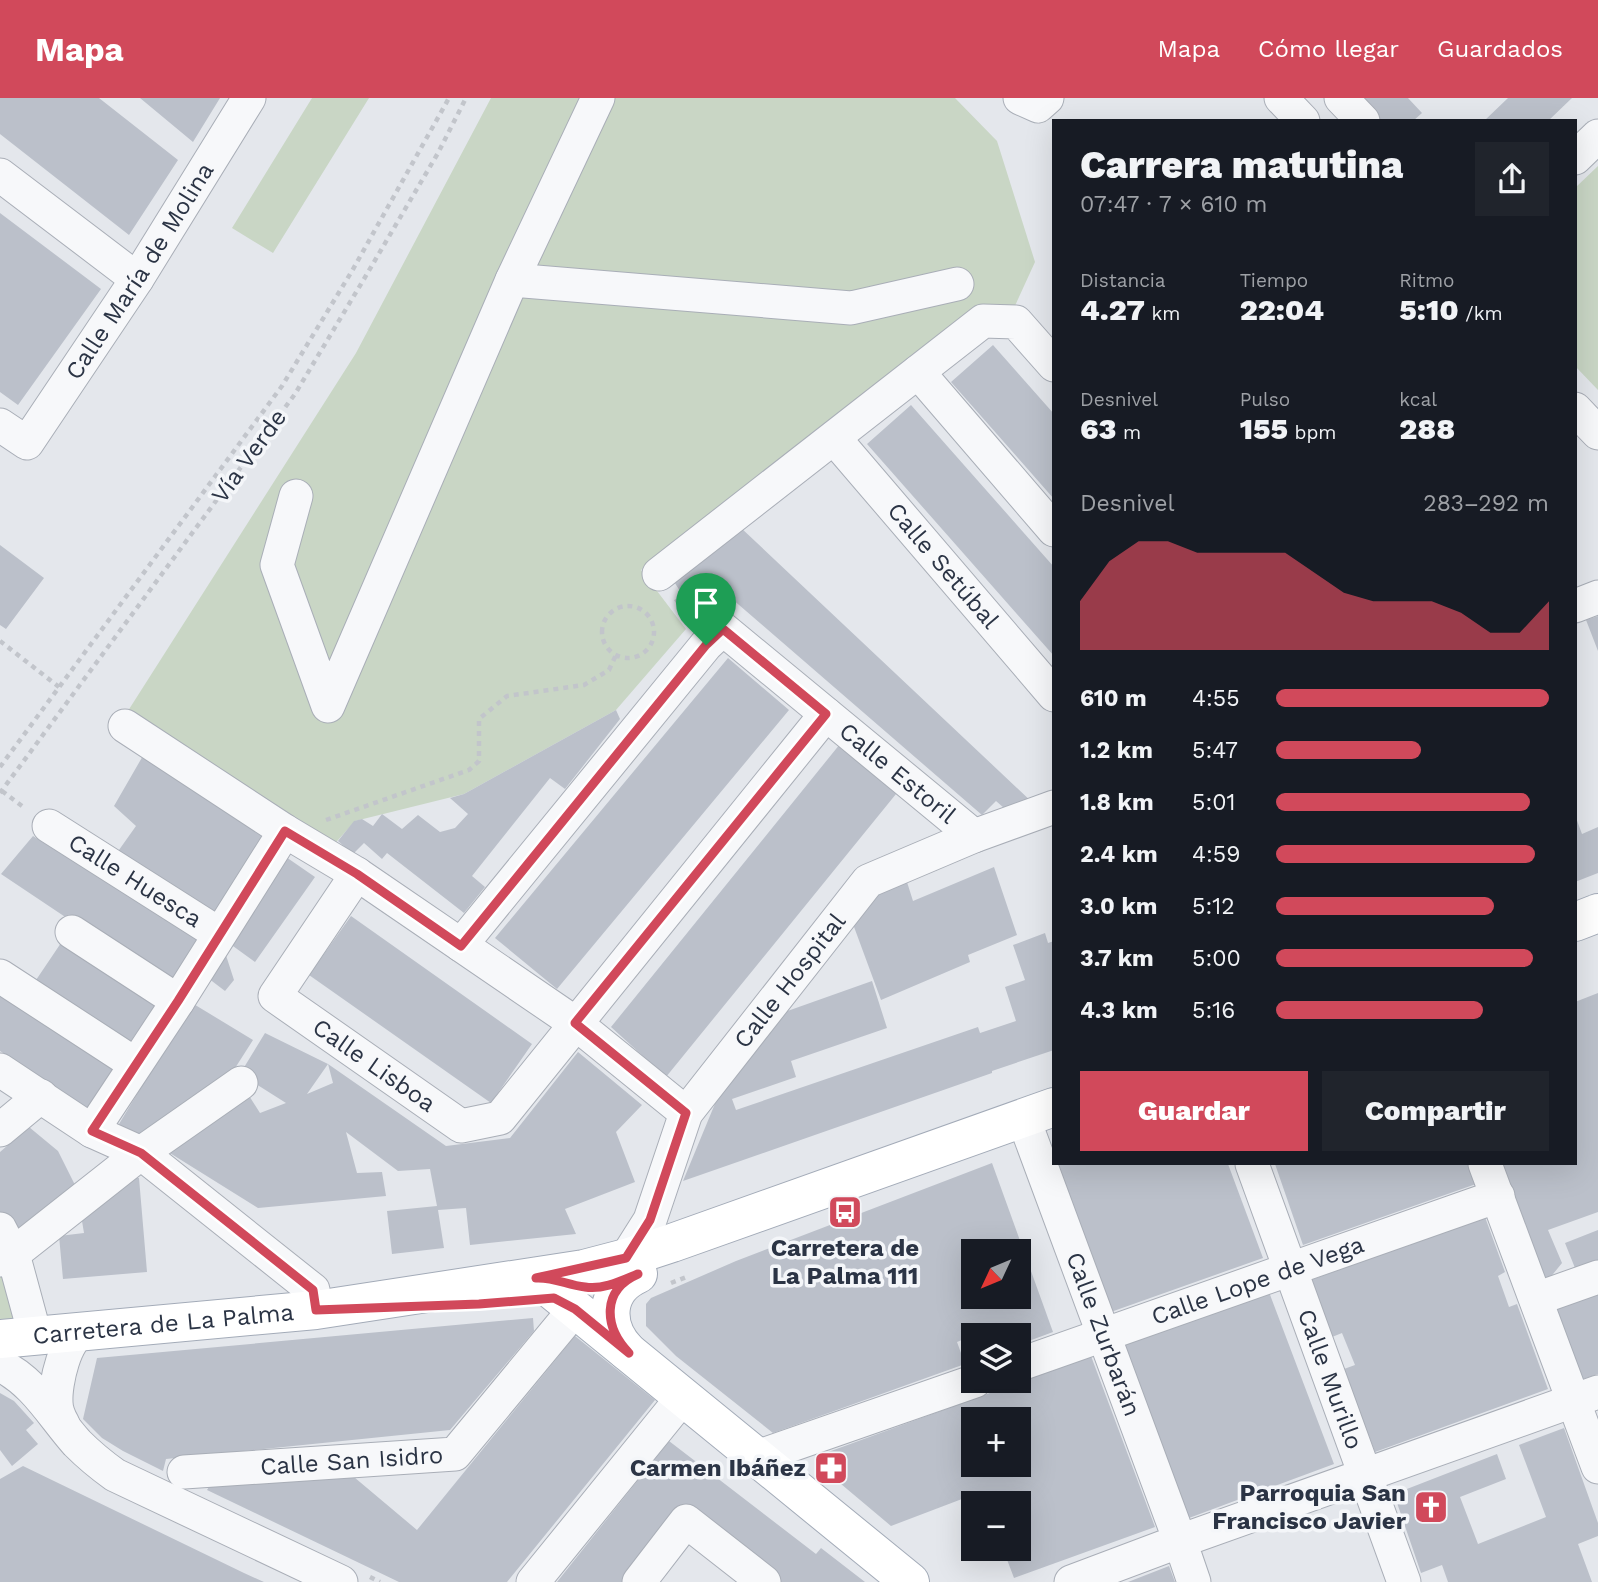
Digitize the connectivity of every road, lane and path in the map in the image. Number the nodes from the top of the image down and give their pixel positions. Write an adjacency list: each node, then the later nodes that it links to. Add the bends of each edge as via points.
1 (249, 98): 14 (street, Calle María de Molina)
2 (449, 98): 31 (path, Vía Verde, via 282,386)
3 (466, 98): 36 (path, Vía Verde, via 295,394)
4 (598, 98): 15 (street)
5 (1020, 98): 6 (street, via 1038,106)
6 (1047, 98)
7 (1281, 98): 9 (street)
8 (1341, 98): 10 (street)
9 (1301, 119)
10 (1361, 119)
11 (1598, 135): 12 (street)
12 (1577, 156)
13 (0, 175): 14 (street)
14 (137, 279): 20 (street, Calle María de Molina, via 27,443)
15 (512, 280): 16 (street, via 851,308); 23 (street, via 328,706 277,565)
16 (957, 284)
17 (1052, 363): 18 (street, via 1016,322 983,321)
18 (918, 372): 22 (street); 24 (street)
19 (1577, 410): 21 (street)
20 (0, 425)
21 (1598, 433)
22 (834, 438): 25 (street); 32 (street, Calle Setúbal)
23 (296, 496)
24 (1052, 528)
25 (659, 574): 28 (path)
26 (1598, 597): 27 (street)
27 (1577, 605)
28 (715, 637): 33 (street, Calle Estoril); 46 (street)
29 (0, 641): 31 (path)
30 (616, 655): 30 (path, via 604,643 606,618 620,608 637,608 650,618 652,641 633,658); 40 (path, via 609,670 584,685 507,696 479,719 479,761 469,769)
31 (59, 687): 35 (path, Vía Verde)
32 (1052, 693)
33 (826, 714): 39 (street, Calle Estoril); 49 (street)
34 (125, 726): 40 (street)
35 (0, 767)
36 (0, 793)
37 (1052, 808): 39 (street, Calle Hospital)
38 (49, 826): 45 (street, Calle Huesca)
39 (974, 836): 54 (street, Calle Hospital, via 868,881)
40 (294, 837): 41 (street); 45 (street)
41 (357, 874): 46 (street); 49 (street, Calle Lisboa, via 275,996 461,1126 500,1118)
42 (1598, 913): 43 (main road)
43 (1577, 921)
44 (72, 932): 48 (street)
45 (219, 934): 48 (street)
46 (461, 946): 49 (street)
47 (0, 976): 50 (street)
48 (178, 1001): 50 (street)
49 (575, 1023): 54 (street)
50 (135, 1064): 57 (street)
51 (0, 1070): 53 (street)
52 (241, 1083): 59 (street)
53 (41, 1096): 56 (street); 57 (street)
54 (686, 1113): 66 (street, Calle Hospital)
55 (1047, 1116): 58 (street, Calle Zurbarán); 60 (main road, Carretera de La Palma); 66 (main road, Carretera de La Palma)
56 (0, 1129)
57 (92, 1131): 59 (street)
58 (1052, 1136)
59 (141, 1153): 65 (street); 72 (street, via 313,1290)
60 (925, 1153): 66 (main road, Carretera de La Palma); 70 (main road, via 900,1168 599,1278)
61 (1060, 1165): 74 (street, Calle Zurbarán)
62 (1252, 1165): 67 (street, Calle Murillo)
63 (1485, 1165): 64 (street)
64 (1497, 1196): 67 (street, Calle Lope de Vega); 71 (street)
65 (4, 1248): 75 (street)
66 (632, 1266): 69 (main road, Carretera de La Palma); 70 (main road, Carretera de La Palma, via 608,1286); 76 (main road, via 609,1316 616,1338)
67 (1291, 1269): 74 (street, Calle Lope de Vega); 86 (street, Calle Murillo)
68 (1598, 1276): 71 (street)
69 (536, 1278): 70 (main road); 72 (main road, Carretera de La Palma)
70 (581, 1298): 72 (main road); 76 (main road); 85 (street, Calle San Isidro, via 455,1454)
71 (1536, 1299): 80 (street)
72 (316, 1310): 73 (main road, Carretera de La Palma)
73 (84, 1331): 75 (main road, Carretera de La Palma); 82 (street, via 68,1344 56,1394)
74 (1103, 1335): 77 (street, Calle Lope de Vega); 87 (street, Calle Zurbarán)
75 (17, 1337)
76 (629, 1353): 81 (main road)
77 (1031, 1361)
78 (0, 1365): 82 (street, via 28,1384)
79 (961, 1386): 83 (street)
80 (1586, 1396): 84 (street); 86 (street)
81 (683, 1397): 83 (main road); 90 (street)
82 (64, 1426): 89 (street, via 115,1475)
83 (757, 1457): 92 (main road)
84 (1598, 1466)
85 (184, 1472)
86 (1366, 1475): 87 (street); 95 (street, Calle Murillo)
87 (1180, 1541): 93 (street); 94 (street, Calle Zurbarán)
88 (655, 1577): 91 (street, via 686,1521)
89 (341, 1582)
90 (533, 1582)
91 (764, 1582)
92 (910, 1582)
93 (1071, 1582)
94 (1194, 1582)
95 (1404, 1582)

